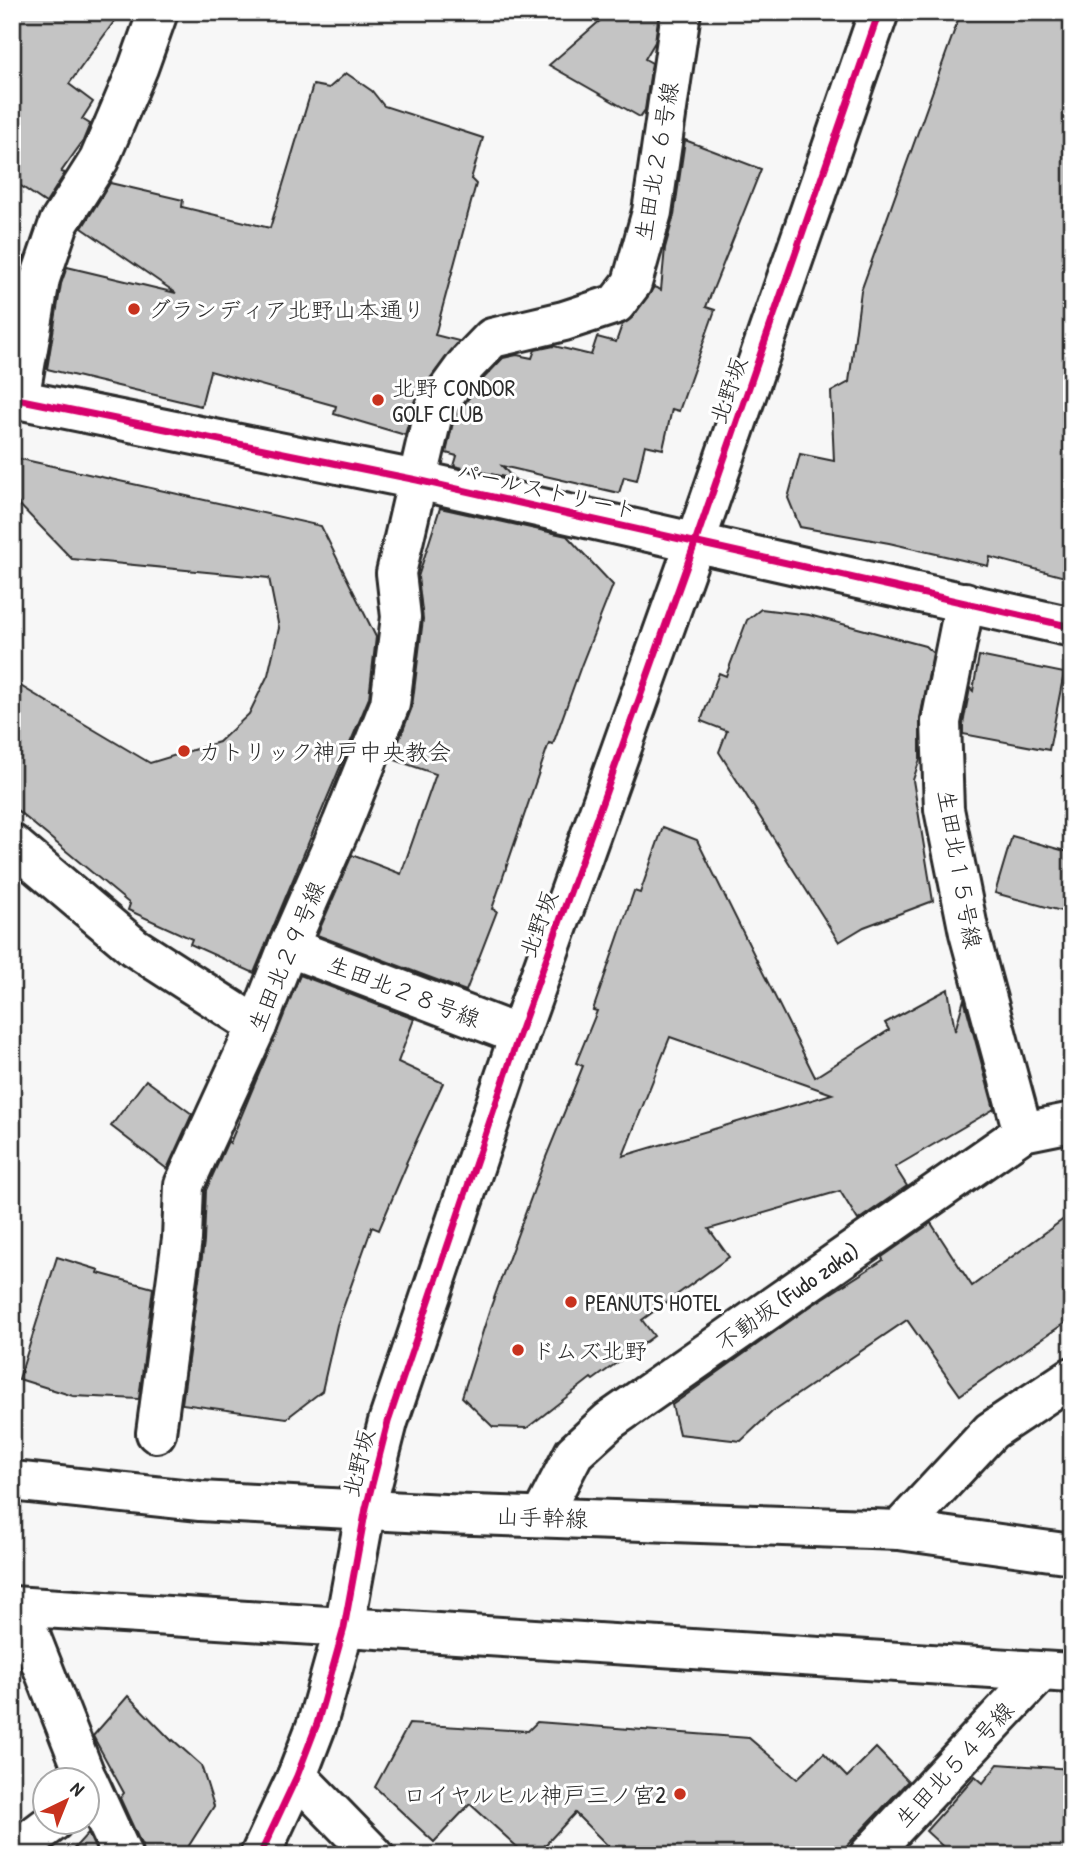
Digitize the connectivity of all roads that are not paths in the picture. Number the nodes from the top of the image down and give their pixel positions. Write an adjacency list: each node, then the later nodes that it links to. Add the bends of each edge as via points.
1 (158, 12): 4 (street, via 99,160 59,223 40,279)
2 (681, 12): 5 (street, 生田北２６号線, via 652,212 632,283 616,304 492,338 434,409)
3 (879, 12): 6 (street, 北野坂)
4 (16, 399): 5 (street, パールストリート)
5 (416, 480): 6 (street, パールストリート); 10 (street, 生田北２９号線, via 396,573 401,617 390,704)
6 (695, 543): 7 (street, パールストリート); 12 (street, 北野坂)
7 (965, 602): 8 (street, パールストリート); 14 (street, 生田北１５号線, via 940,722 944,809 969,933)
8 (1072, 627)
9 (12, 844): 11 (street, via 134,947)
10 (288, 947): 11 (street, 生田北２９号線); 12 (street, 生田北２８号線)
11 (257, 1026): 16 (street, 生田北２９号線, via 184,1185 182,1239)
12 (519, 1035): 18 (street, 北野坂, via 388,1422)
13 (1072, 1122): 14 (street, 不動坂 (Fudo zaka))
14 (1023, 1132): 19 (street, 不動坂 (Fudo zaka), via 609,1421 574,1453)
15 (1072, 1377): 20 (street, via 991,1431)
16 (156, 1433)
17 (12, 1481): 18 (street, 山手幹線, via 200,1501)
18 (366, 1508): 19 (street, 山手幹線); 23 (street, 北野坂)
19 (541, 1517): 20 (street, 山手幹線)
20 (899, 1530): 21 (street, 山手幹線)
21 (1072, 1554)
22 (16, 1606): 23 (street); 25 (street)
23 (344, 1628): 24 (street); 26 (street, 北野坂)
24 (1056, 1673): 33 (street, 生田北５４号線)
25 (80, 1766)
26 (297, 1776): 31 (street, 北野坂); 32 (street)
27 (102, 1815): 30 (street)
28 (34, 1836): 29 (street)
29 (12, 1853)
30 (122, 1855)
31 (260, 1855)
32 (374, 1855)
33 (869, 1855)

